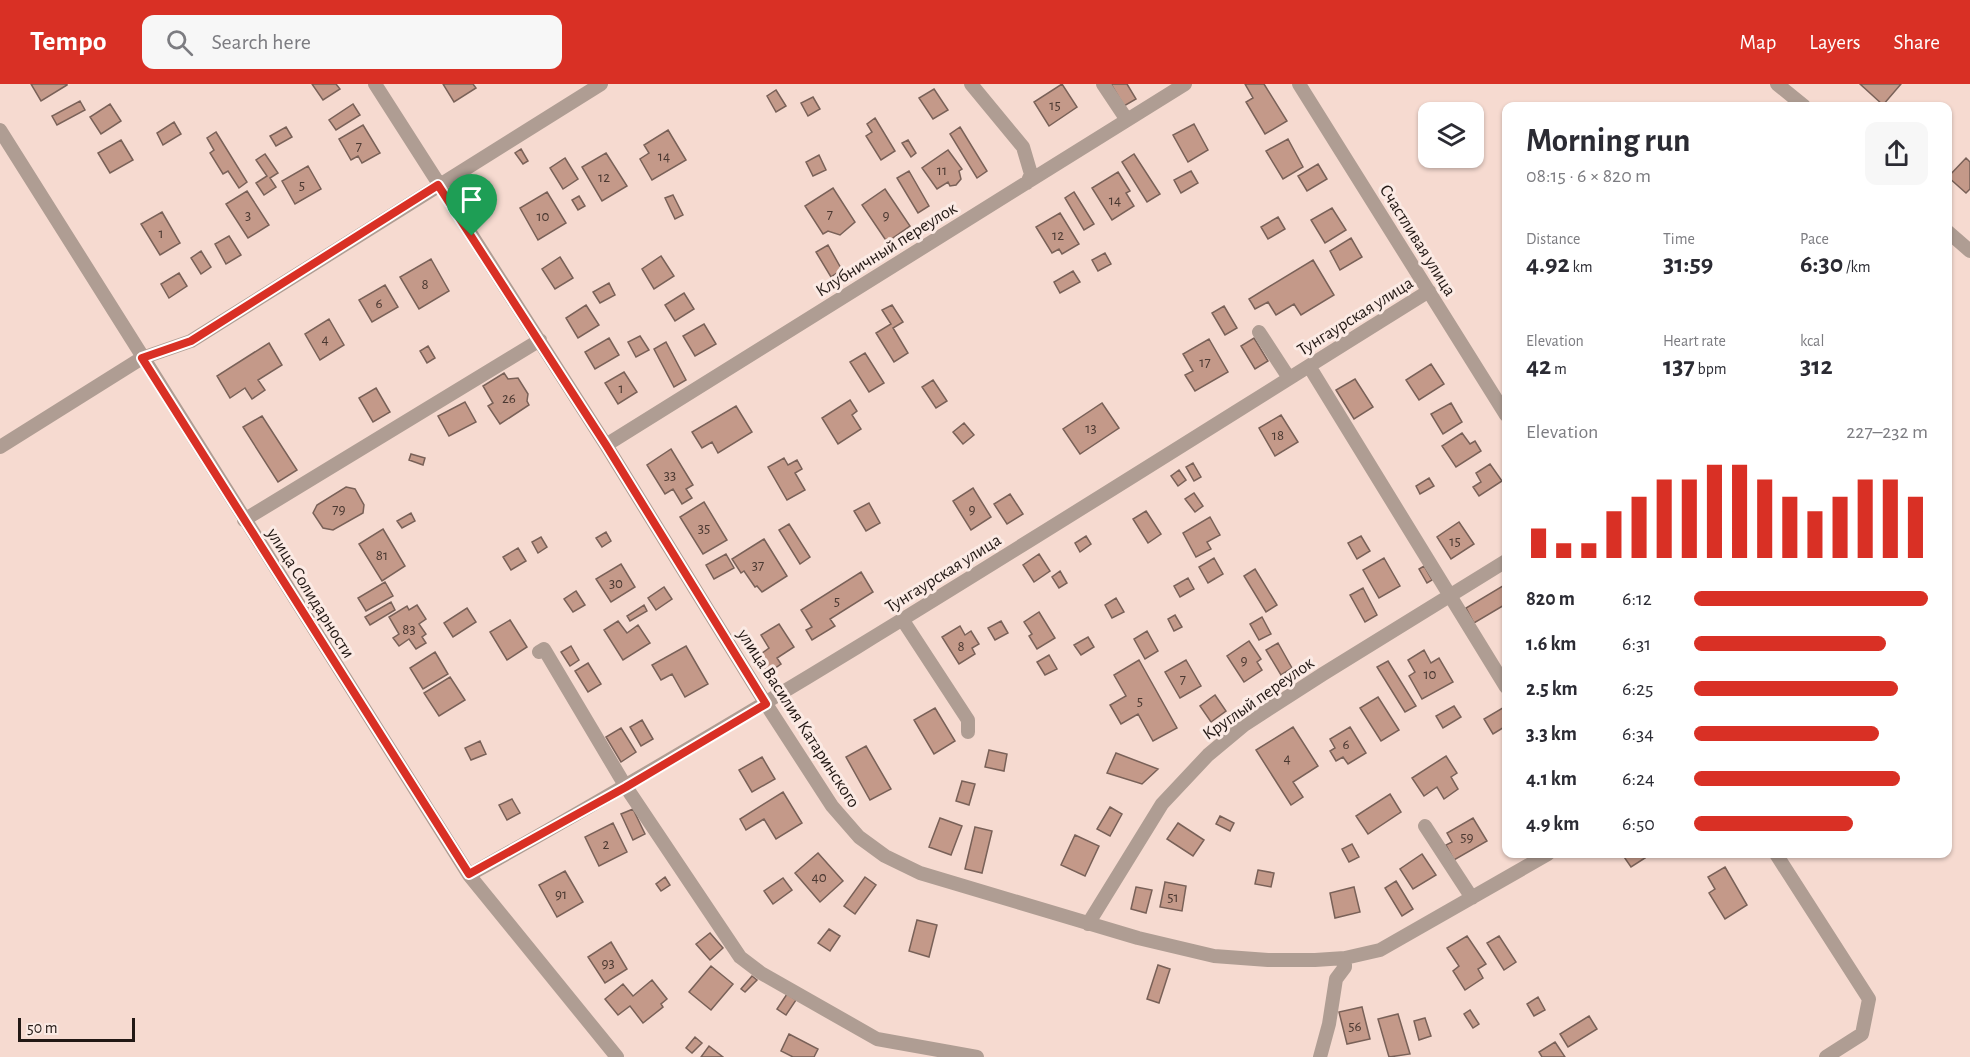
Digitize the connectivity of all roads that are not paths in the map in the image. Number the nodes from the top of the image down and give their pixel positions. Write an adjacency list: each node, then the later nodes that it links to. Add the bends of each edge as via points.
1 (375, 84): 12 (street, улица Василия Катаринского)
2 (601, 84): 12 (street)
3 (971, 84): 11 (street, via 1023,147 1031,174)
4 (1103, 84): 9 (street)
5 (1185, 84): 9 (street, Клубничный переулок)
6 (1299, 84): 15 (street, Счастливая улица)
7 (1777, 84): 8 (street)
8 (1799, 102)
9 (1127, 120): 11 (street, Клубничный переулок)
10 (0, 130): 18 (street, улица Солидарности)
11 (1027, 183): 22 (street, Клубничный переулок)
12 (438, 185): 17 (street, улица Василия Катаринского); 18 (street, via 191,341)
13 (1952, 235): 14 (street)
14 (1970, 251)
15 (1429, 291): 19 (street, Тунгаурская улица); 21 (street, Счастливая улица)
16 (1259, 332): 20 (street)
17 (540, 340): 22 (street, улица Василия Катаринского); 24 (street)
18 (142, 358): 23 (street); 24 (street, улица Солидарности)
19 (1309, 366): 20 (street, Тунгаурская улица); 26 (street)
20 (1289, 378): 27 (street, Тунгаурская улица)
21 (1502, 409)
22 (606, 445): 30 (street, улица Василия Катаринского)
23 (0, 447)
24 (244, 520): 36 (street, улица Солидарности)
25 (1502, 563): 26 (street, Круглый переулок)
26 (1449, 596): 29 (street); 38 (street, Круглый переулок, via 1244,725 1208,755 1162,804)
27 (902, 619): 30 (street, Тунгаурская улица); 31 (street, via 969,720)
28 (539, 652): 32 (street, via 544,649)
29 (1502, 681)
30 (766, 704): 32 (street, Тунгаурская улица); 38 (street, улица Василия Катаринского, via 832,806 859,837 885,856 920,873)
31 (968, 732)
32 (626, 787): 36 (street, Тунгаурская улица); 41 (street, via 740,957 877,1039)
33 (1425, 826): 37 (street)
34 (1541, 858): 37 (street, улица Василия Катаринского)
35 (1779, 858): 43 (street, via 1869,999 1862,1034)
36 (469, 874): 40 (street, улица Солидарности)
37 (1472, 898): 39 (street, улица Василия Катаринского, via 1380,950)
38 (1088, 924): 39 (street, улица Василия Катаринского, via 1214,956 1268,960)
39 (1345, 958): 42 (street, via 1345,966 1336,980)
40 (617, 1057)
41 (977, 1057)
42 (1320, 1057)
43 (1826, 1057)

